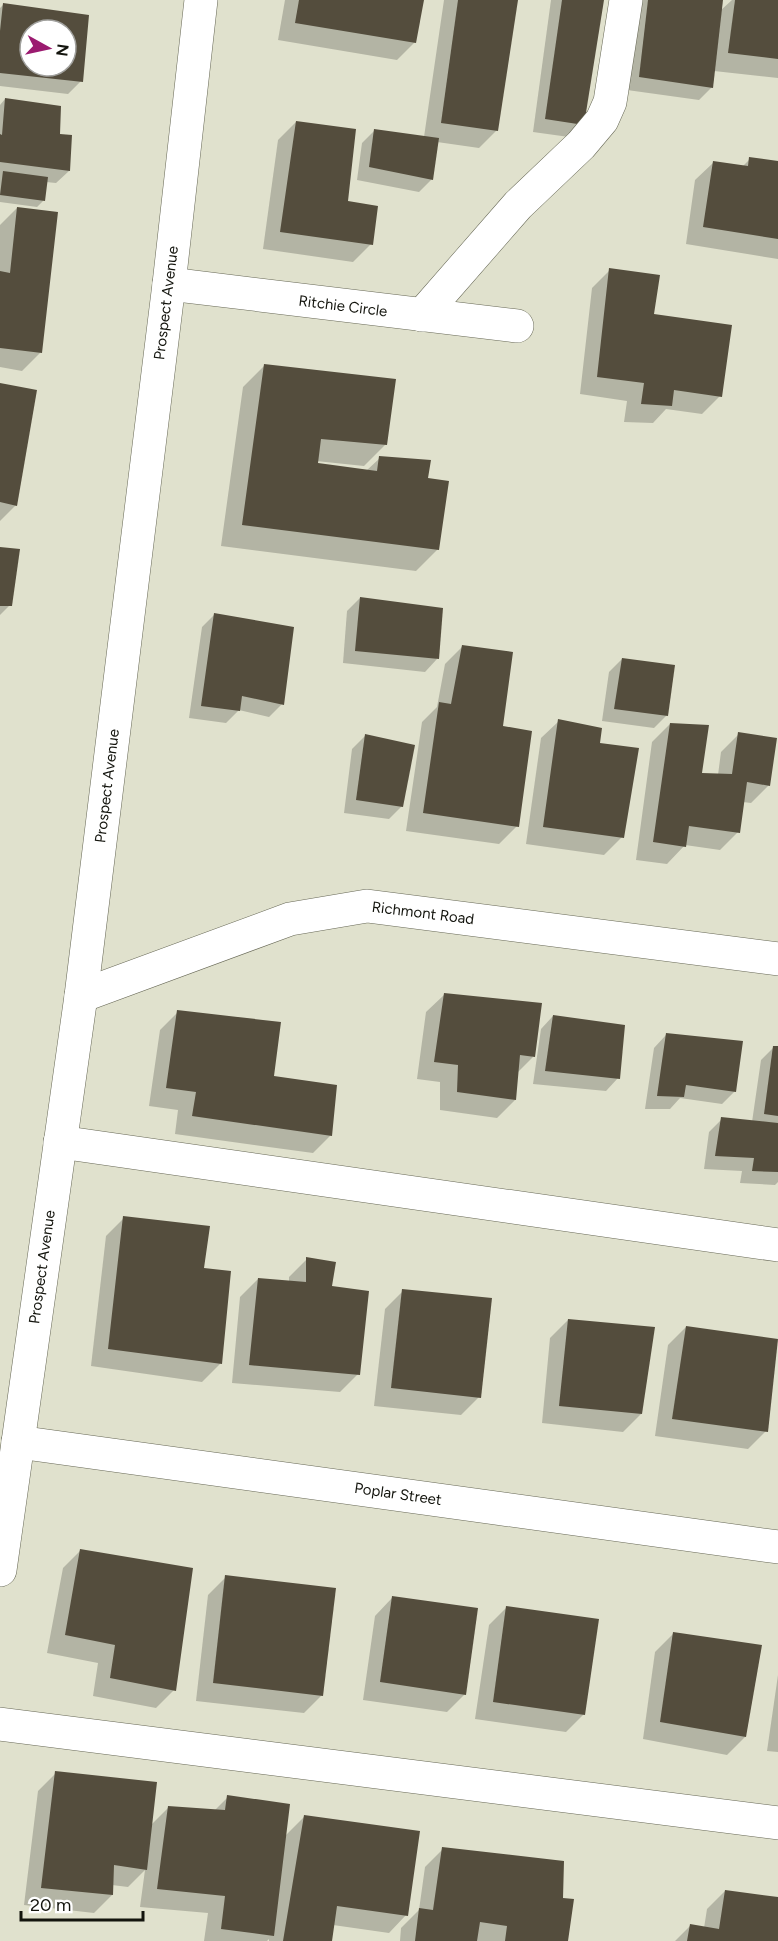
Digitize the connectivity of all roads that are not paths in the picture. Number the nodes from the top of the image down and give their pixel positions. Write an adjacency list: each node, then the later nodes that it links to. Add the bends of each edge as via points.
1 (201, 0): 3 (street, Prospect Avenue)
2 (626, 0): 4 (street, via 610,102 602,120 582,145 518,205)
3 (169, 284): 4 (street, Ritchie Circle); 7 (street, Prospect Avenue)
4 (422, 315): 5 (street, Ritchie Circle)
5 (517, 326)
6 (778, 959): 7 (street, Richmont Road, via 367,906 290,919)
7 (81, 996): 8 (street, Prospect Avenue)
8 (60, 1142): 9 (street); 10 (street, Prospect Avenue)
9 (778, 1245)
10 (18, 1442): 11 (street, Poplar Street); 12 (street, Prospect Avenue)
11 (778, 1547)
12 (1, 1558)
13 (0, 1724): 14 (street)
14 (778, 1823)

